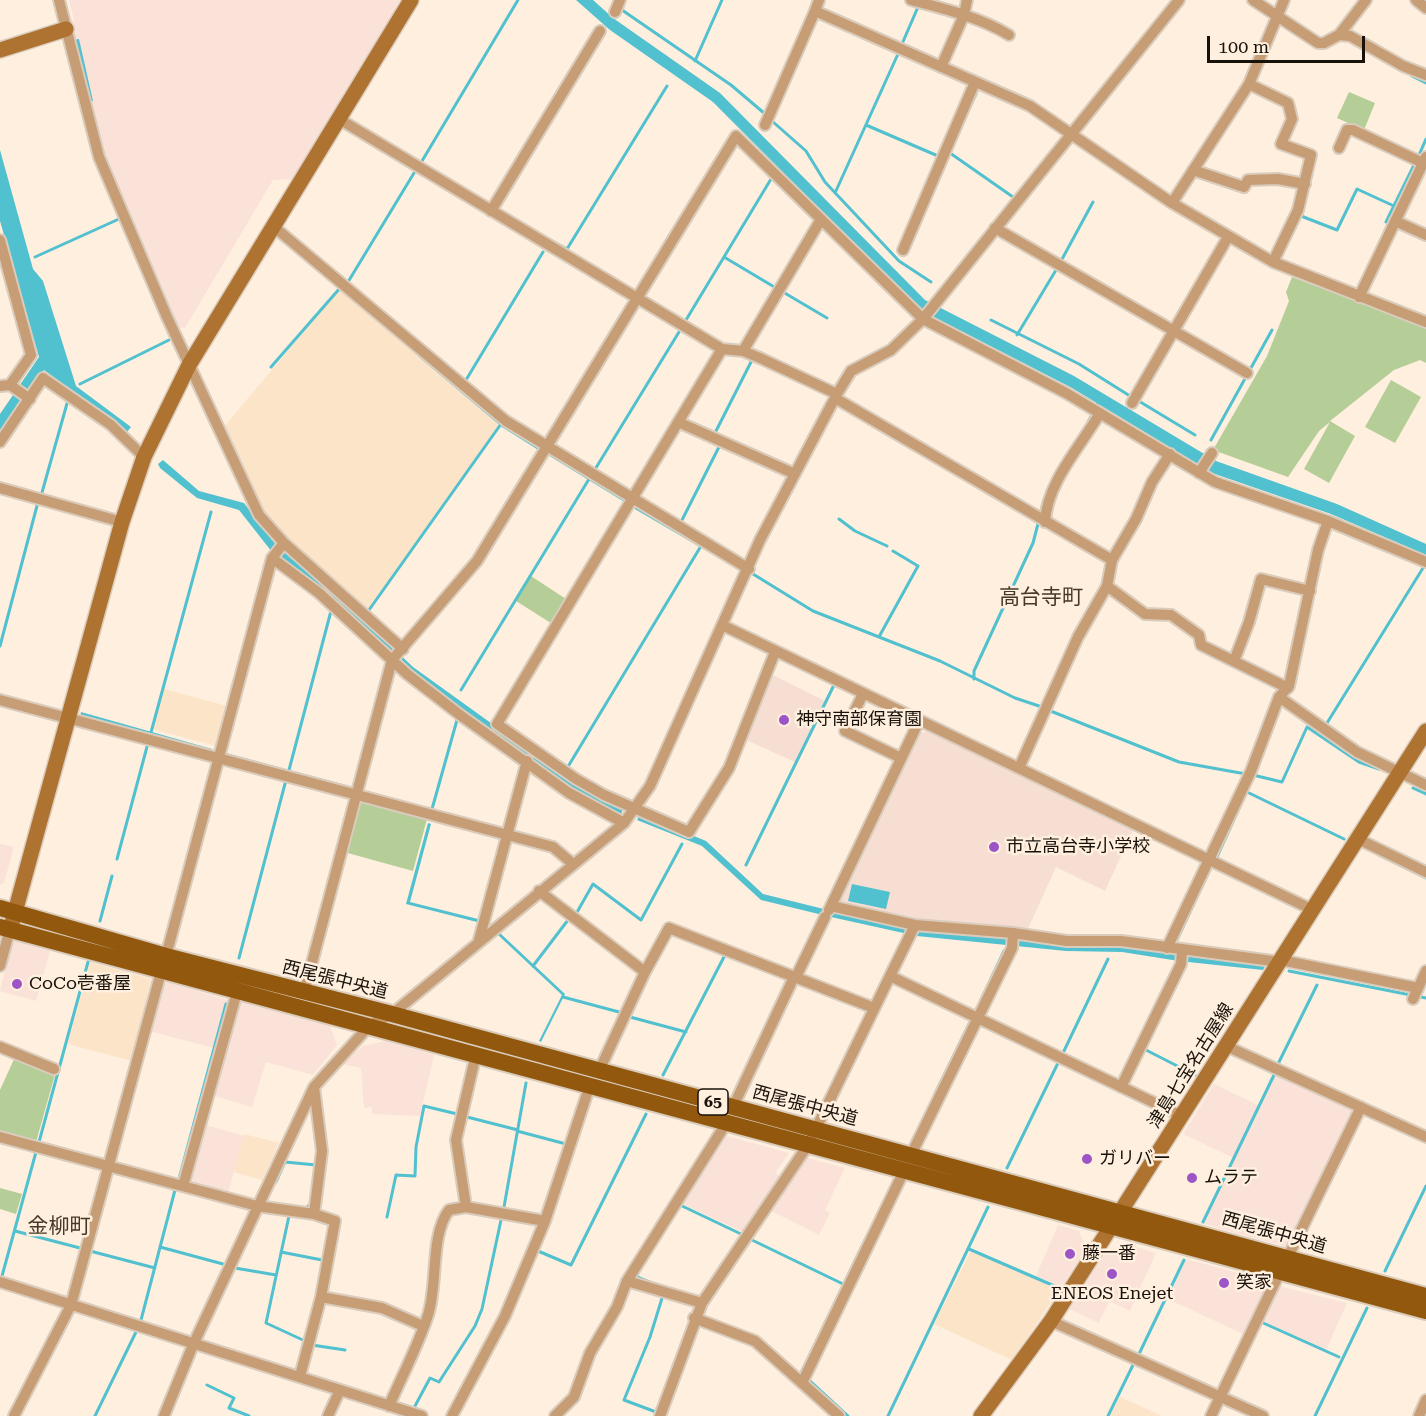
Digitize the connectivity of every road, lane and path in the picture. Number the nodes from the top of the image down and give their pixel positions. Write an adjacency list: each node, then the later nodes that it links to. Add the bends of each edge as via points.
1 (59, 0): 17 (street)
2 (411, 0): 26 (street)
3 (620, 0): 14 (street)
4 (819, 0): 13 (street)
5 (911, 0): 15 (street)
6 (967, 0): 15 (street)
7 (1179, 0): 28 (street)
8 (1253, 0): 16 (street)
9 (1284, 0): 16 (street)
10 (1366, 0): 20 (street)
11 (1416, 0): 12 (street)
12 (1426, 8)
13 (815, 11): 22 (street); 27 (street)
14 (615, 12)
15 (964, 15): 19 (street); 22 (street)
16 (1277, 17): 20 (street, via 1318,43); 25 (street)
17 (66, 29): 21 (street); 51 (street, via 99,157)
18 (600, 31): 34 (street)
19 (1009, 35)
20 (1339, 35): 23 (street, via 1350,36)
21 (0, 50)
22 (941, 67): 24 (street)
23 (1426, 75)
24 (975, 82): 28 (street, via 1030,106); 42 (street)
25 (1249, 84): 31 (street); 32 (street, via 1288,103 1292,118 1281,144 1311,155)
26 (339, 119): 34 (street); 37 (street)
27 (765, 125)
28 (1070, 135): 33 (street); 38 (street)
29 (1339, 148): 30 (street, via 1347,130 1353,130)
30 (1425, 160): 36 (street)
31 (1193, 170): 32 (street, via 1244,187 1248,180 1278,178); 33 (street)
32 (1305, 184): 43 (street, via 1296,216)
33 (1172, 203): 40 (street)
34 (491, 211): 45 (street)
35 (820, 221): 45 (street, via 736,136); 46 (street); 50 (street)
36 (1395, 221): 39 (street); 44 (street)
37 (273, 226): 51 (street); 60 (street, via 506,421)
38 (995, 228): 46 (street); 48 (street)
39 (1426, 235)
40 (1228, 237): 43 (street); 48 (street)
41 (1, 246): 53 (street, via 31,355)
42 (903, 250)
43 (1273, 262): 44 (street)
44 (1359, 297): 47 (street)
45 (636, 300): 49 (street); 60 (street)
46 (924, 318): 54 (street, via 891,350 851,371); 57 (street)
47 (1426, 322)
48 (1174, 330): 52 (street); 56 (street)
49 (722, 349): 50 (street); 58 (street)
50 (743, 351): 54 (street)
51 (189, 365): 63 (street); 71 (street)
52 (1247, 374)
53 (5, 386): 55 (street)
54 (836, 396): 65 (street); 69 (street)
55 (30, 399): 59 (street); 63 (street, via 44,378 111,425)
56 (1132, 403)
57 (1096, 411): 61 (street); 69 (street)
58 (678, 422): 65 (street); 67 (street)
59 (0, 442)
60 (547, 446): 67 (street); 79 (street, via 477,561)
61 (1170, 454): 64 (street); 72 (street)
62 (1211, 455): 64 (street)
63 (144, 457): 70 (street)
64 (1200, 471): 68 (street, via 1215,482)
65 (795, 474): 74 (street)
66 (0, 488): 70 (street)
67 (632, 498): 74 (street); 95 (street, via 497,724 576,779)
68 (1328, 520): 73 (street); 76 (street)
69 (1042, 521): 72 (street)
70 (122, 522): 85 (street)
71 (278, 551): 79 (street); 79 (street, via 319,592); 89 (street)
72 (1112, 560): 75 (street)
73 (1426, 562)
74 (749, 569): 77 (street)
75 (1107, 586): 80 (street, via 1145,614 1171,615 1199,635 1201,645); 91 (street, via 1078,637)
76 (1310, 591): 80 (street, via 1262,579); 81 (street)
77 (722, 625): 78 (street); 95 (street, via 650,786)
78 (775, 652): 82 (street); 95 (street, via 729,768 689,832)
79 (397, 654): 90 (street, via 460,715); 94 (street)
80 (1234, 661): 81 (street)
81 (1288, 688): 83 (street)
82 (863, 694): 86 (street); 88 (street, via 845,731)
83 (1279, 698): 92 (street, via 1357,752); 99 (street, via 1250,774)
84 (0, 700): 85 (street)
85 (68, 718): 89 (street); 103 (street)
86 (919, 721): 88 (street); 91 (street)
87 (1426, 731): 92 (street, 津島七宝名古屋線)
88 (901, 758): 105 (street)
89 (217, 760): 94 (street); 113 (street)
90 (527, 761): 96 (street, via 569,792); 97 (street)
91 (1019, 768): 99 (street)
92 (1400, 773): 93 (street); 98 (street, 津島七宝名古屋線)
93 (1426, 785)
94 (357, 796): 97 (street); 120 (street)
95 (636, 808): 96 (street)
96 (624, 822): 100 (street)
97 (506, 837): 100 (street, via 553,847); 109 (street)
98 (1358, 839): 101 (street); 104 (street, 津島七宝名古屋線)
99 (1210, 860): 104 (street); 110 (street)
100 (573, 864): 102 (street)
101 (1426, 872)
102 (539, 891): 109 (street); 116 (street)
103 (8, 910): 106 (street); 113 (main road, 西尾張中央道 / 65)
104 (1313, 910): 112 (street, 津島七宝名古屋線)
105 (828, 911): 107 (street); 118 (street)
106 (5, 928): 113 (main road, 西尾張中央道 / 65); 114 (street)
107 (912, 930): 108 (street); 117 (street)
108 (1013, 938): 110 (street, via 1121,941); 123 (street)
109 (478, 940): 122 (street)
110 (1167, 948): 111 (street)
111 (1182, 956): 112 (street); 131 (street)
112 (1281, 961): 115 (street, via 1416,993); 125 (street, 津島七宝名古屋線)
113 (164, 964): 119 (main road, 西尾張中央道 / 65); 120 (main road, 西尾張中央道 / 65); 140 (street)
114 (0, 966)
115 (1426, 971)
116 (645, 972): 118 (street, via 669,928); 129 (street)
117 (890, 976): 121 (street); 123 (street)
118 (795, 977): 121 (street); 133 (street)
119 (237, 993): 124 (main road, 西尾張中央道 / 65); 142 (street)
120 (304, 993): 122 (main road, 西尾張中央道 / 65)
121 (874, 1008): 135 (street)
122 (392, 1014): 124 (street); 129 (main road, 西尾張中央道 / 65)
123 (978, 1017): 131 (street); 139 (street)
124 (370, 1025): 127 (main road, 西尾張中央道 / 65); 130 (street)
125 (1226, 1046): 132 (street); 134 (street, 津島七宝名古屋線)
126 (0, 1047): 128 (street)
127 (476, 1054): 129 (main road, 西尾張中央道 / 65); 144 (street, via 456,1140)
128 (54, 1069)
129 (594, 1078): 133 (main road, 西尾張中央道 / 65); 147 (street)
130 (314, 1087): 143 (street); 146 (street, via 322,1151)
131 (1121, 1087): 134 (street)
132 (1360, 1107): 137 (street); 149 (street)
133 (730, 1115): 135 (main road, 西尾張中央道 / 65); 138 (main road, 西尾張中央道 / 65); 150 (street)
134 (1182, 1116): 145 (street, 津島七宝名古屋線)
135 (815, 1129): 138 (street); 139 (main road, 西尾張中央道 / 65)
136 (0, 1137): 140 (street)
137 (1426, 1137)
138 (808, 1144): 141 (main road, 西尾張中央道 / 65); 154 (street)
139 (911, 1155): 145 (main road, 西尾張中央道 / 65)
140 (107, 1166): 142 (street); 155 (street)
141 (904, 1171): 148 (main road, 西尾張中央道 / 65); 162 (street)
142 (183, 1186): 143 (street)
143 (257, 1206): 146 (street); 160 (street)
144 (466, 1207): 147 (street); 159 (street, via 448,1210 445,1215)
145 (1122, 1211): 148 (street, 津島七宝名古屋線); 149 (main road, 西尾張中央道 / 65)
146 (314, 1214): 153 (street, via 334,1221)
147 (545, 1221): 172 (street, via 505,1316)
148 (1111, 1227): 149 (main road, 西尾張中央道 / 65); 158 (street, 津島七宝名古屋線)
149 (1284, 1265): 152 (main road, 西尾張中央道 / 65); 156 (main road, 西尾張中央道 / 65); 164 (street)
150 (627, 1281): 154 (street); 173 (street, via 590,1353 573,1397)
151 (0, 1282): 155 (street)
152 (1426, 1296)
153 (321, 1297): 159 (street, via 382,1308); 161 (street)
154 (702, 1303): 157 (street)
155 (71, 1305): 160 (street); 168 (street)
156 (1426, 1311)
157 (694, 1318): 162 (street, via 755,1341); 174 (street)
158 (1051, 1321): 164 (street); 175 (street, 津島七宝名古屋線)
159 (423, 1326): 166 (street)
160 (193, 1345): 161 (street); 169 (street)
161 (300, 1376): 163 (street)
162 (802, 1383): 167 (street)
163 (340, 1390): 166 (street); 170 (street)
164 (1220, 1397): 176 (street); 177 (street)
165 (1426, 1400): 178 (street)
166 (389, 1406): 171 (street)
167 (833, 1414)
168 (14, 1416)
169 (164, 1416)
170 (328, 1416)
171 (422, 1416)
172 (452, 1416)
173 (555, 1416)
174 (660, 1416)
175 (981, 1416)
176 (1211, 1416)
177 (1263, 1416)
178 (1419, 1416)

